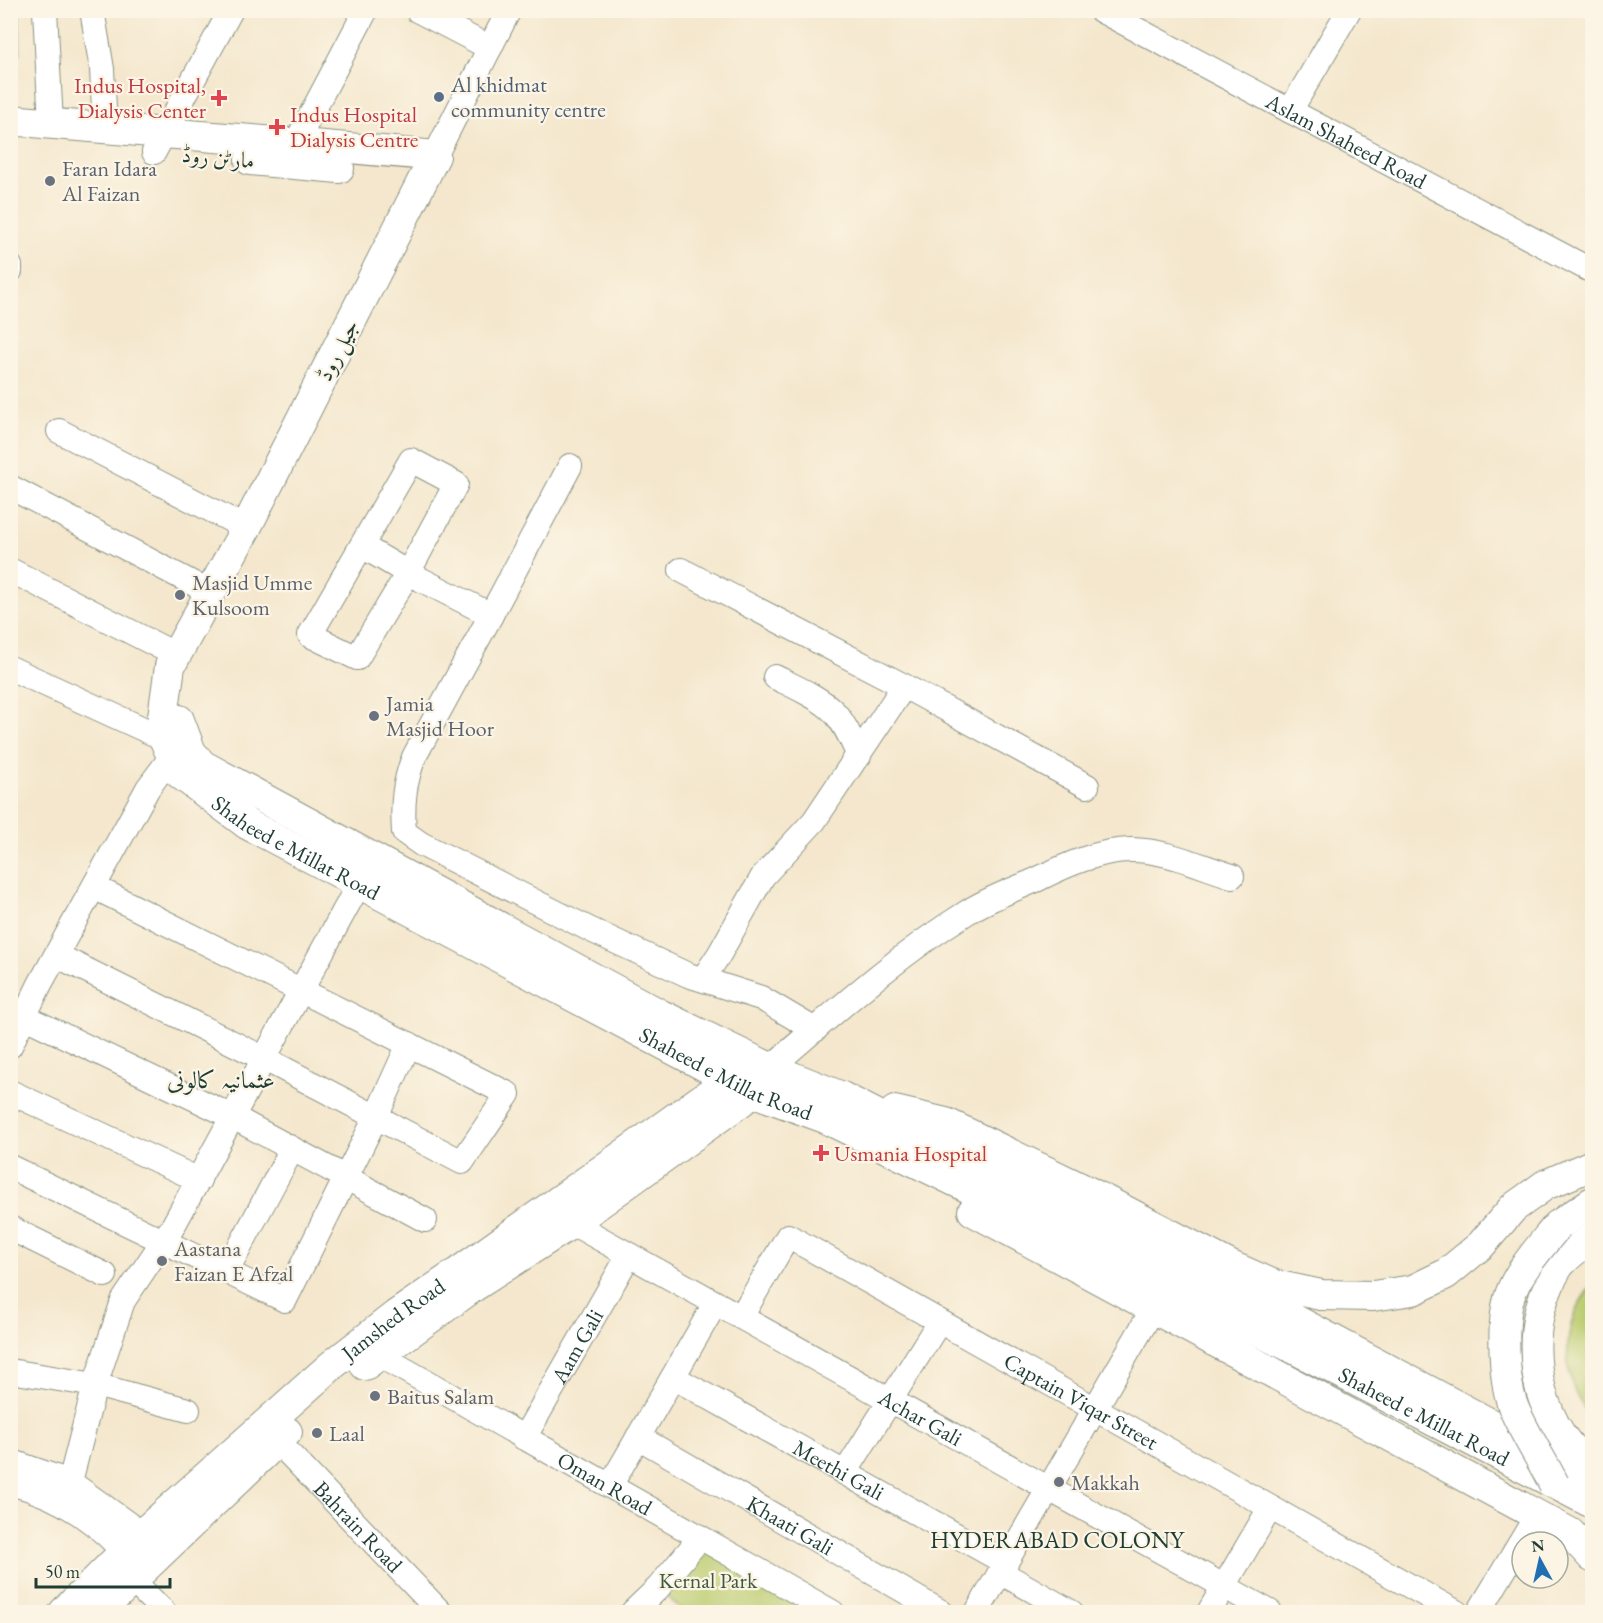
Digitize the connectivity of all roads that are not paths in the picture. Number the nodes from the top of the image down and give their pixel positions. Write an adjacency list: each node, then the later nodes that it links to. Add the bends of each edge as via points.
1 (45, 10): 12 (street)
2 (231, 10): 15 (street)
3 (366, 10): 16 (street)
4 (417, 10): 9 (street)
5 (509, 10): 9 (street, جیل روڈ)
6 (1100, 10): 10 (street, Aslam Shaheed Road)
7 (1349, 10): 10 (street)
8 (93, 11): 13 (street, via 102,69)
9 (490, 48): 17 (street, جیل روڈ)
10 (1290, 111): 20 (street, Aslam Shaheed Road)
11 (10, 120): 12 (main road, مارٹن روڈ)
12 (51, 124): 13 (main road, مارٹن روڈ)
13 (105, 129): 15 (main road, مارٹن روڈ)
14 (10, 137): 15 (main road, مارٹن روڈ)
15 (158, 143): 16 (main road, مارٹن روڈ)
16 (291, 153): 17 (main road, مارٹن روڈ)
17 (431, 166): 24 (main road, جیل روڈ)
18 (10, 266): 19 (street)
19 (10, 271)
20 (1593, 271)
21 (59, 431): 24 (street)
22 (570, 466): 30 (street)
23 (10, 487): 29 (street)
24 (246, 528): 29 (main road, جیل روڈ)
25 (362, 546): 28 (street); 28 (street, via 411,460 456,484); 28 (street, via 310,635 357,658)
26 (10, 570): 31 (street)
27 (681, 570): 34 (street)
28 (408, 573): 30 (street)
29 (211, 593): 31 (main road, جیل روڈ)
30 (491, 615): 43 (street, via 414,757 406,779 404,832 591,930)
31 (176, 655): 35 (main road, جیل روڈ)
32 (10, 668): 36 (street)
33 (775, 677): 37 (street, via 832,711)
34 (904, 686): 37 (street); 38 (street)
35 (167, 689): 36 (main road, via 161,731); 39 (main road, Shaheed e Millat Road, via 191,752 202,765)
36 (168, 748): 39 (main road, Shaheed e Millat Road, via 179,772 247,824); 41 (street)
37 (859, 756): 43 (street, via 814,820 763,876)
38 (1086, 786)
39 (366, 871): 44 (street); 50 (main road, Shaheed e Millat Road, via 661,1015)
40 (1232, 876): 46 (street, via 1130,850 1095,856 1053,871 967,912 877,976)
41 (94, 886): 42 (street); 44 (street)
42 (56, 955): 45 (street); 49 (street)
43 (703, 980): 46 (street, via 761,998)
44 (302, 990): 47 (street); 49 (street)
45 (25, 1017): 48 (street); 53 (street)
46 (815, 1030): 50 (street)
47 (409, 1044): 54 (street); 54 (street, via 508,1094 462,1162)
48 (10, 1046)
49 (265, 1059): 53 (street); 54 (street)
50 (752, 1076): 52 (main road, Shaheed e Millat Road); 62 (main road, Jamshed Road); 97 (main road, Jamshed Road, via 498,1244 332,1365)
51 (10, 1092): 59 (street)
52 (834, 1108): 56 (main road, via 945,1124 1232,1266 1275,1285 1320,1295 1373,1296 1413,1290 1446,1274 1481,1245 1513,1208 1545,1185); 70 (main road, via 830,1135 834,1141); 86 (main road, via 1243,1292); 89 (main road, Shaheed e Millat Road, via 1068,1236)
53 (233, 1117): 55 (street); 59 (street)
54 (376, 1117): 58 (street)
55 (292, 1149): 58 (street); 67 (street)
56 (1593, 1165)
57 (10, 1167): 65 (street)
58 (346, 1177): 61 (street); 67 (street, via 285,1300)
59 (199, 1179): 65 (street)
60 (1593, 1202): 89 (main road, bridge, via 1557,1226 1534,1255 1511,1290 1504,1329 1505,1367 1514,1410)
61 (425, 1220)
62 (572, 1223): 66 (street, Achar Gali); 73 (main road, Jamshed Road)
63 (10, 1228): 68 (street)
64 (1593, 1238): 84 (main road, via 1559,1266 1540,1309 1534,1341 1542,1396 1575,1455)
65 (164, 1240): 67 (street); 76 (street, via 123,1301)
66 (629, 1255): 69 (street, Achar Gali); 81 (street, Aam Gali)
67 (227, 1271)
68 (105, 1275)
69 (715, 1304): 71 (street, Achar Gali); 75 (street)
70 (1153, 1309): 79 (street); 94 (main road)
71 (741, 1317): 72 (street, Captain Viqar Street, via 788,1236); 77 (street, Achar Gali)
72 (939, 1322): 77 (street); 79 (street, Captain Viqar Street)
73 (377, 1354): 81 (street, Oman Road); 82 (main road, Jamshed Road)
74 (10, 1371): 76 (street)
75 (673, 1377): 80 (street); 85 (street, Meethi Gali)
76 (94, 1385): 78 (street); 87 (street)
77 (890, 1400): 85 (street); 91 (street, Achar Gali)
78 (188, 1410)
79 (1094, 1410): 91 (street); 93 (street, Captain Viqar Street)
80 (638, 1437): 90 (street); 106 (street, Khaati Gali)
81 (524, 1438): 90 (street, Oman Road)
82 (277, 1441): 97 (main road, Jamshed Road); 103 (street, Bahrain Road)
83 (10, 1461): 87 (street)
84 (1593, 1467)
85 (845, 1473): 98 (street, Meethi Gali)
86 (1593, 1478)
87 (70, 1482): 97 (street)
88 (10, 1483): 97 (street, via 55,1498 80,1512)
89 (1554, 1484): 92 (main road, Shaheed e Millat Road)
90 (610, 1486): 95 (street, Oman Road)
91 (1049, 1488): 98 (street); 99 (street, Achar Gali)
92 (1593, 1503)
93 (1270, 1508): 99 (street); 111 (street, Captain Viqar Street)
94 (1537, 1515): 96 (main road, via 1570,1533); 112 (street)
95 (700, 1538): 104 (street); 105 (street, Oman Road)
96 (1593, 1557)
97 (140, 1558): 100 (main road, Jamshed Road); 101 (main road, Jamshed Road); 102 (street)
98 (1003, 1568): 107 (street); 108 (street, Meethi Gali)
99 (1224, 1587): 109 (street); 110 (street, Achar Gali)
100 (64, 1612)
101 (99, 1612)
102 (164, 1612)
103 (440, 1612)
104 (633, 1612)
105 (832, 1612)
106 (941, 1612)
107 (977, 1612)
108 (1071, 1612)
109 (1209, 1612)
110 (1270, 1612)
111 (1456, 1612)
112 (1479, 1612)

